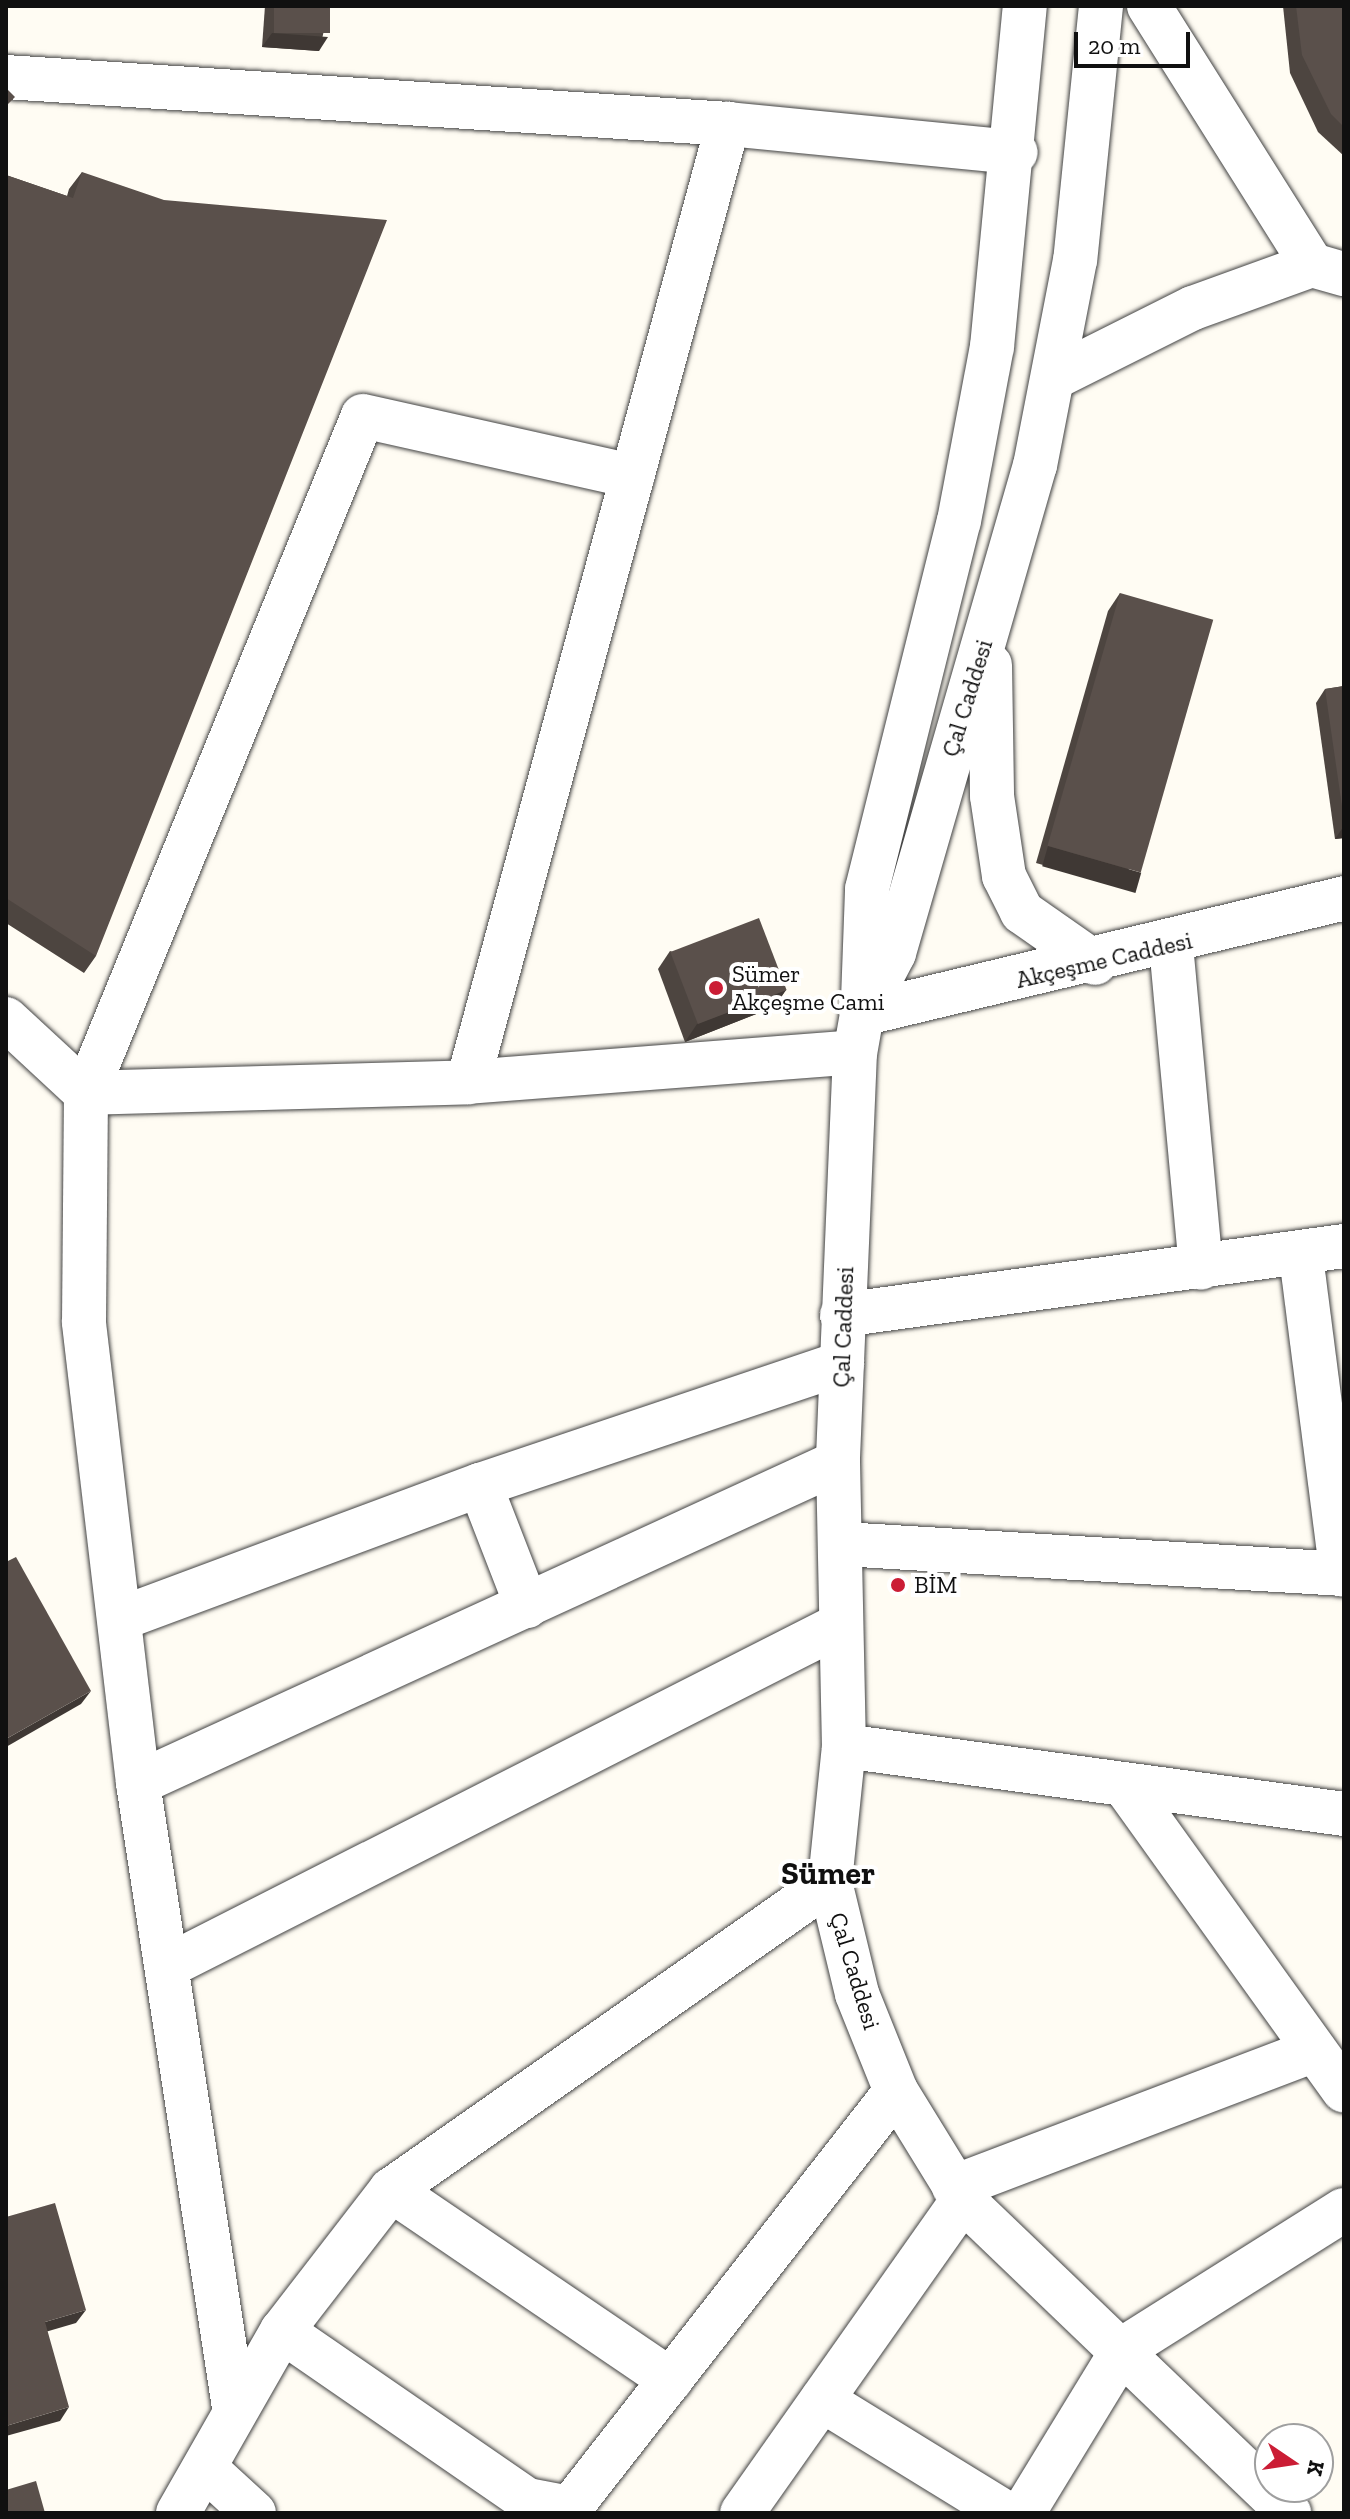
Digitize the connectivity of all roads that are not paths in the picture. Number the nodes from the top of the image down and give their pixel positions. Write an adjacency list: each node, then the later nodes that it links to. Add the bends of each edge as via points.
1 (1025, 6): 6 (street, Çal Caddesi)
2 (1101, 6): 8 (street, Çal Caddesi, via 1075,260)
3 (1149, 6): 7 (street)
4 (6, 77): 5 (street)
5 (728, 124): 6 (street); 9 (street)
6 (1016, 152): 15 (street, Çal Caddesi, via 992,347 959,521 867,889)
7 (1328, 270): 8 (street, via 1193,308)
8 (1055, 377): 10 (street, Çal Caddesi)
9 (632, 476): 16 (street); 17 (street, via 363,416)
10 (991, 616): 13 (street, via 992,796 1004,876 1022,912); 15 (street, Çal Caddesi, via 894,953)
11 (1344, 898): 12 (street, Akçeşme Caddesi)
12 (1171, 945): 13 (street, Akçeşme Caddesi); 20 (street)
13 (1095, 963): 15 (street, Akçeşme Caddesi)
14 (6, 1019): 17 (street)
15 (859, 1033): 16 (street, Akçeşme Caddesi); 21 (street, Çal Caddesi)
16 (468, 1082): 17 (street, Akçeşme Caddesi)
17 (86, 1093): 28 (street, via 84,1322)
18 (1344, 1246): 19 (street)
19 (1301, 1256): 20 (street); 26 (street)
20 (1201, 1268): 21 (street)
21 (842, 1315): 22 (street, Çal Caddesi)
22 (842, 1363): 23 (street, Çal Caddesi); 24 (street)
23 (838, 1462): 25 (street, Çal Caddesi); 27 (street)
24 (480, 1485): 27 (street); 28 (street)
25 (842, 1544): 26 (street); 29 (street, Çal Caddesi)
26 (1343, 1574)
27 (527, 1606): 31 (street)
28 (122, 1618): 31 (street)
29 (840, 1625): 30 (street, Çal Caddesi); 35 (street)
30 (844, 1746): 32 (street); 34 (street, Çal Caddesi)
31 (138, 1783): 35 (street)
32 (1125, 1786): 33 (street); 36 (street)
33 (1344, 1814)
34 (830, 1882): 37 (street, Çal Caddesi, via 857,1994); 39 (street)
35 (170, 1965): 46 (street)
36 (1314, 2050): 38 (street); 40 (street)
37 (896, 2091): 40 (street, Çal Caddesi); 44 (street)
38 (1344, 2091)
39 (391, 2190): 42 (street); 44 (street)
40 (959, 2194): 43 (street, Çal Caddesi); 45 (street)
41 (1344, 2210): 43 (street)
42 (282, 2331): 44 (street, via 527,2500 570,2508); 46 (street)
43 (1123, 2349): 52 (street); 53 (street, Çal Caddesi)
44 (671, 2380)
45 (822, 2400): 50 (street); 51 (street)
46 (234, 2407): 47 (street)
47 (206, 2469): 48 (street); 49 (street)
48 (178, 2513)
49 (254, 2513)
50 (742, 2513)
51 (1006, 2513)
52 (1023, 2513)
53 (1289, 2513)

